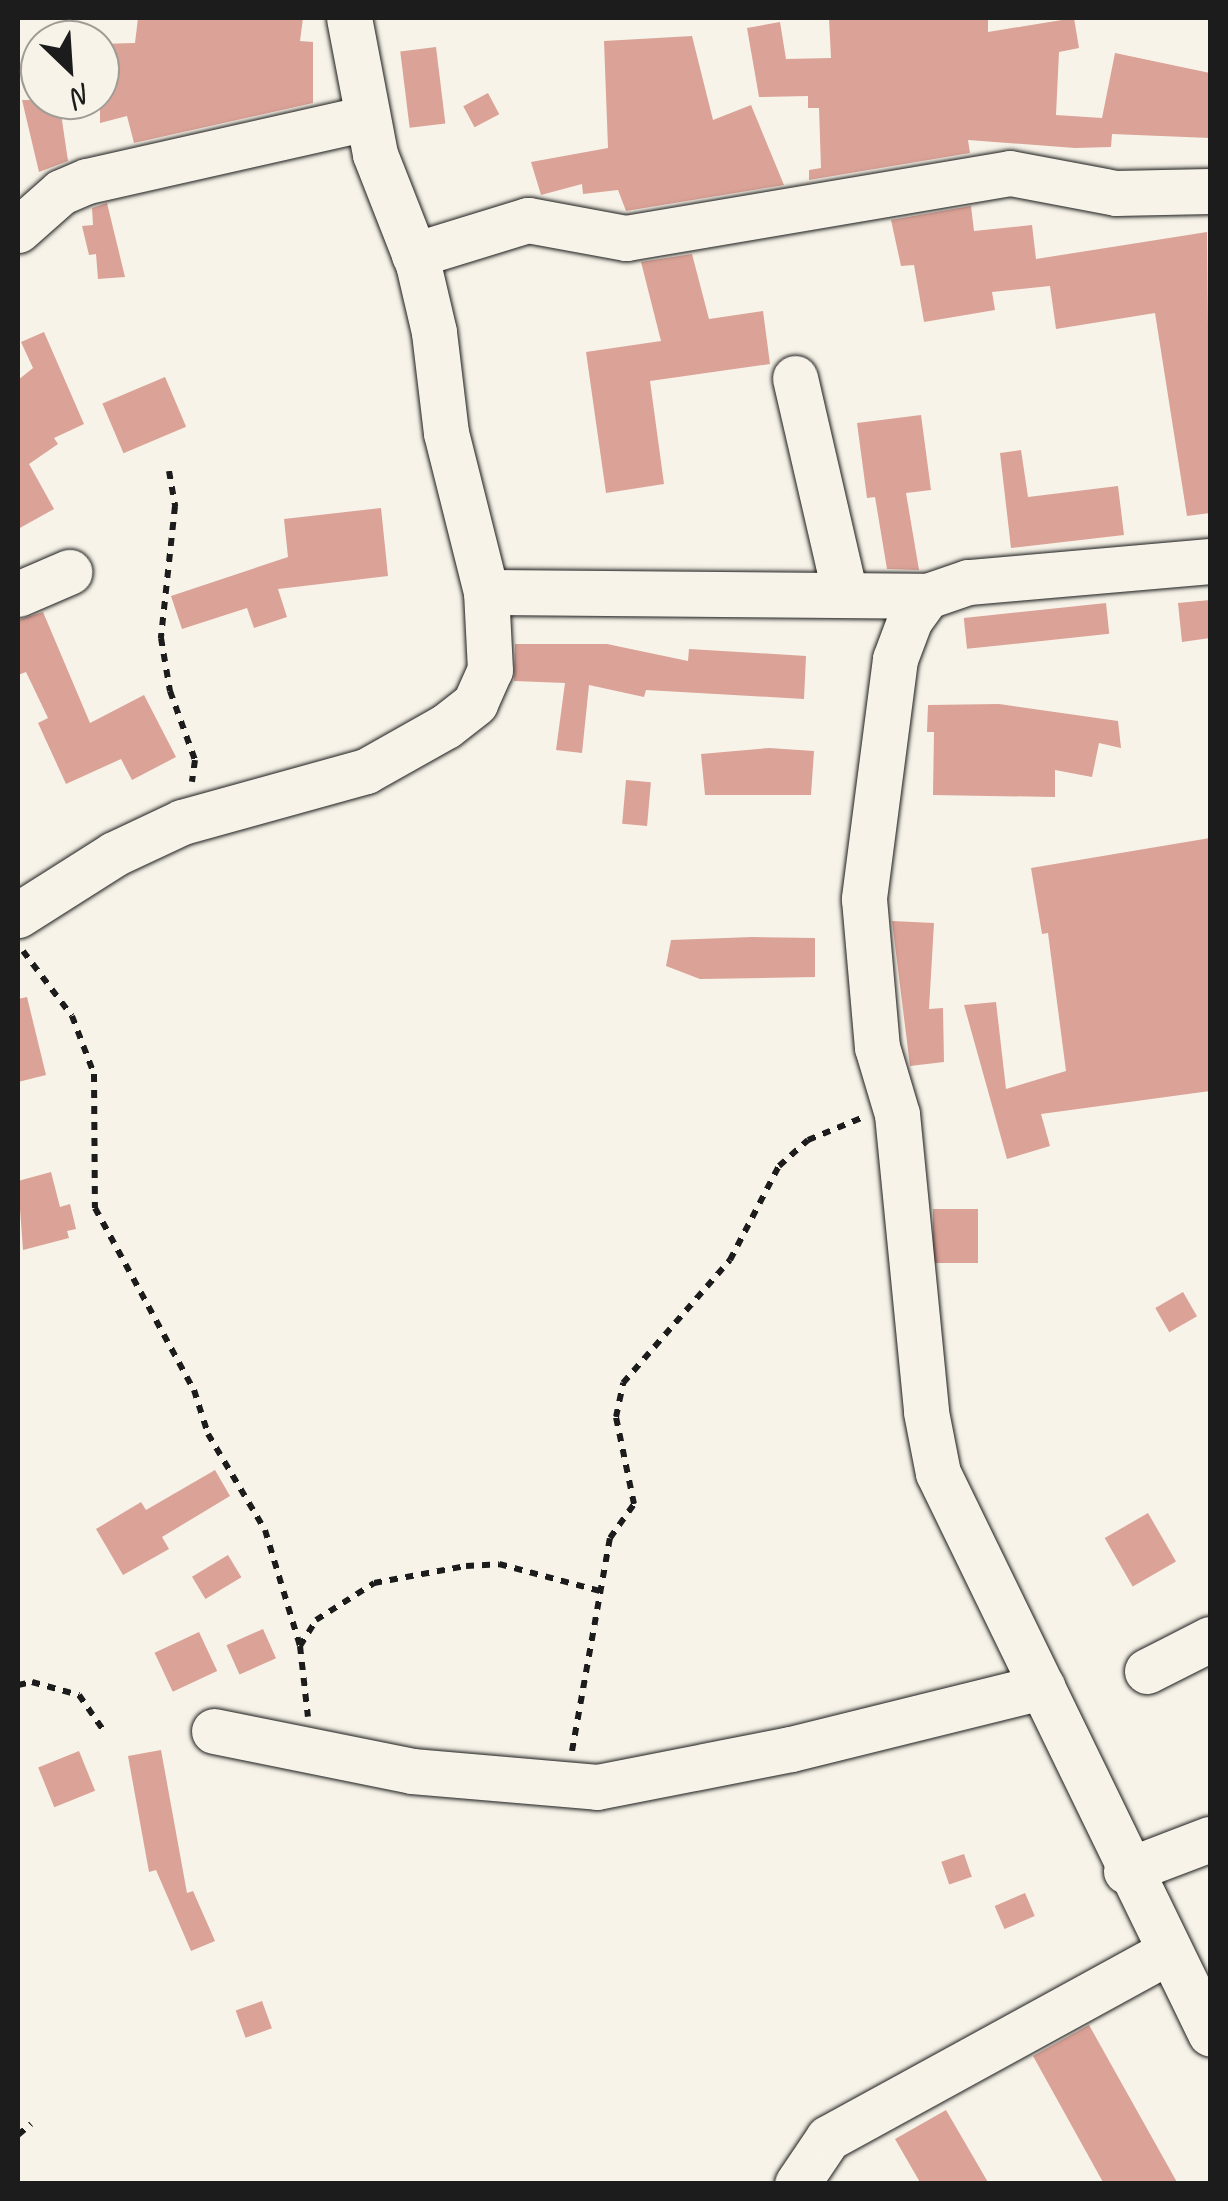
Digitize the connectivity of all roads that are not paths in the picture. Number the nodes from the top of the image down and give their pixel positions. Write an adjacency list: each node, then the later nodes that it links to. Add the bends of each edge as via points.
1 (349, 18): 2 (street)
2 (367, 118): 4 (street, via 87,181 61,192); 5 (street)
3 (1210, 191): 5 (street, via 1116,193 1010,173 626,238 528,220)
4 (18, 230)
5 (414, 255): 9 (street, via 434,332 461,505)
6 (796, 378): 11 (street)
7 (1210, 561): 12 (street, via 968,582)
8 (69, 572): 10 (street)
9 (486, 592): 11 (street); 13 (street, via 490,670 475,703 446,726 366,771 182,822 114,854)
10 (18, 594)
11 (845, 594): 12 (street)
12 (927, 596): 16 (street, via 910,619 896,659 864,899 876,1048 897,1114 926,1412 938,1473)
13 (18, 915)
14 (1210, 1638): 15 (street)
15 (1147, 1670)
16 (1042, 1686): 17 (street, via 791,1749 598,1787 412,1770); 19 (street)
17 (214, 1731)
18 (1210, 1839): 19 (street)
19 (1126, 1871): 20 (street)
20 (1168, 1952): 21 (street); 22 (street, via 828,2138)
21 (1210, 2033)
22 (797, 2184)

